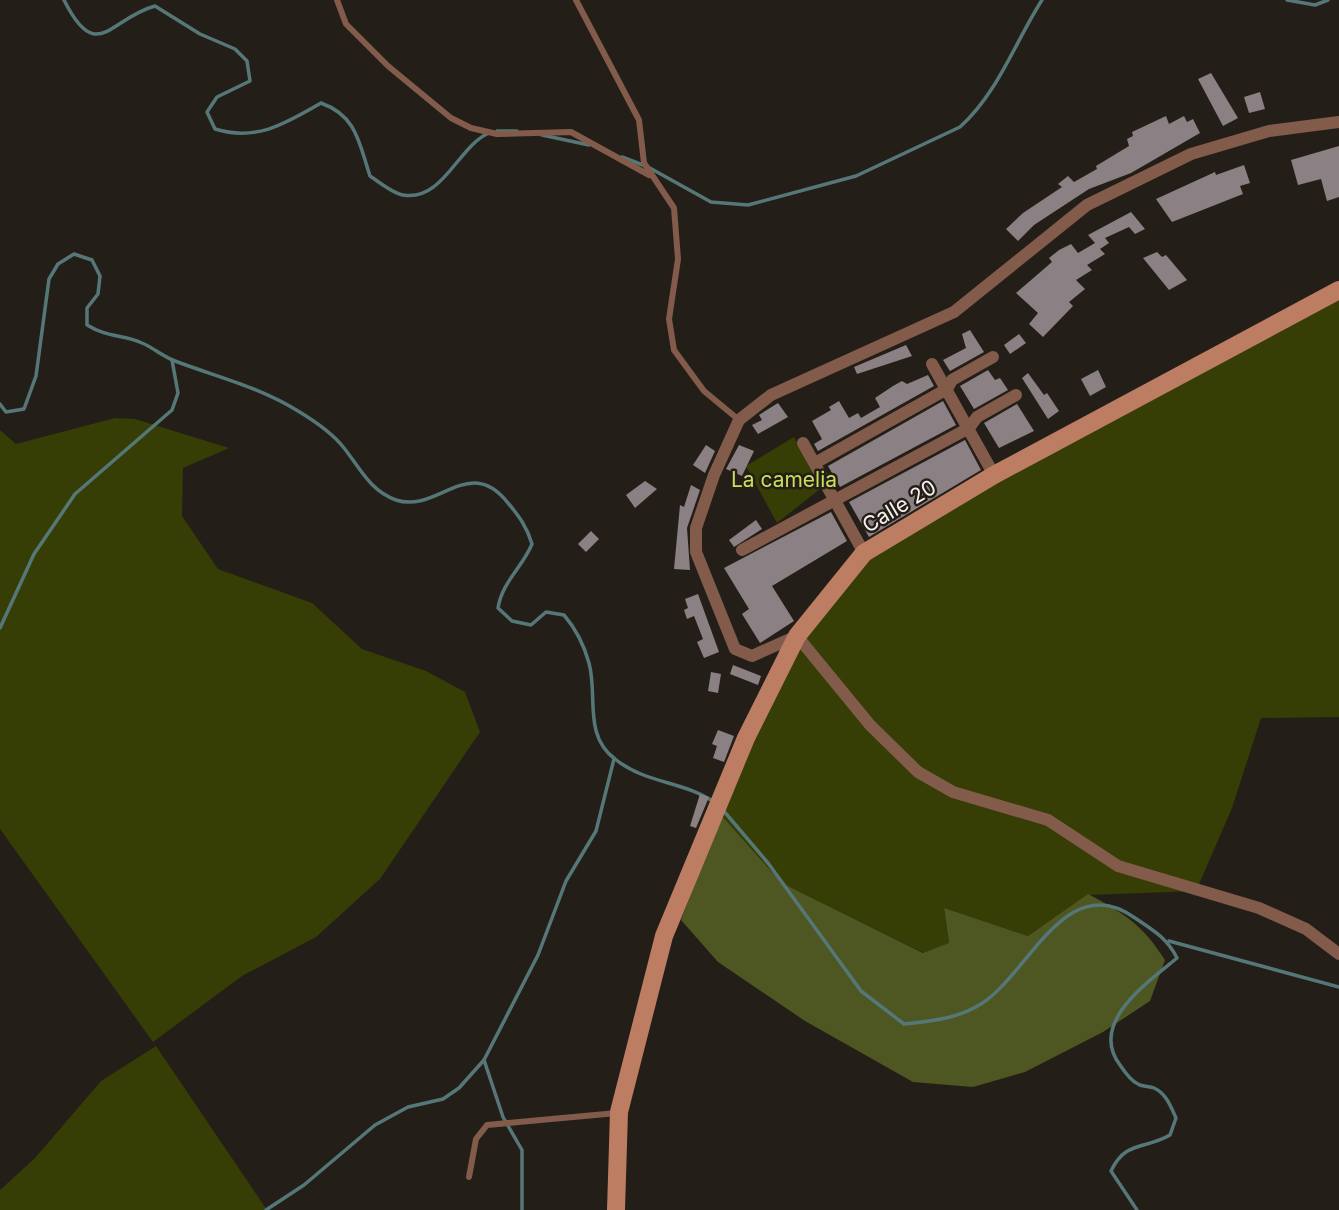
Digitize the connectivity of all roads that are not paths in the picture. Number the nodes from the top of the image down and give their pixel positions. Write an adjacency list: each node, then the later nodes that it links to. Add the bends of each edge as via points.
1 (337, 0): 4 (lane, via 355,32 451,118 497,134 570,132)
2 (576, 0): 4 (lane, via 639,120 644,163)
3 (1339, 122): 10 (street, via 1269,131 1191,154 1087,205 954,312 771,395)
4 (651, 176): 10 (lane, via 668,194 678,229 669,319 674,350 704,390)
5 (1339, 290): 14 (main road, Calle 20)
6 (993, 357): 8 (street, via 952,380)
7 (932, 364): 8 (street)
8 (947, 389): 11 (street); 13 (street)
9 (1016, 395): 11 (street, via 977,417)
10 (739, 421): 18 (street, via 700,515 696,552 735,649 752,656)
11 (969, 428): 14 (street); 15 (street)
12 (803, 443): 13 (street)
13 (815, 463): 15 (street)
14 (993, 475): 17 (main road, Calle 20)
15 (837, 502): 16 (street, via 826,503); 17 (street)
16 (742, 550)
17 (864, 553): 18 (main road, Calle 20)
18 (797, 636): 19 (street, via 870,725 918,772 953,792 1048,820 1118,866 1306,929); 20 (main road, Calle 20, via 746,738 664,936)
19 (1339, 954)
20 (619, 1112): 21 (lane, via 487,1125 477,1139); 22 (main road, Calle 20)
21 (469, 1177)
22 (616, 1210)

